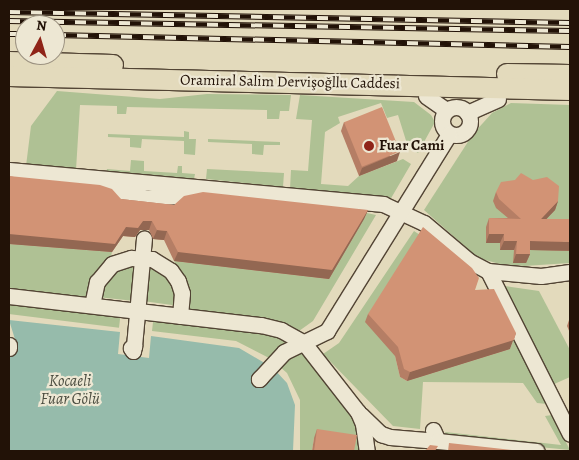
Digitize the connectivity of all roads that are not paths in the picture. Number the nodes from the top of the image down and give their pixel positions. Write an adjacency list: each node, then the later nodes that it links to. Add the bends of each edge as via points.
1 (9, 62): 2 (main road, Oramiral Salim Dervişoğllu Caddesi)
2 (570, 75)
3 (9, 76): 4 (main road, Oramiral Salim Dervişoğllu Caddesi)
4 (570, 90)
5 (426, 96): 7 (street)
6 (498, 99): 8 (street)
7 (446, 110): 8 (street, via 455,107); 9 (street, via 441,123)
8 (468, 113): 9 (street, via 470,122 466,131 458,135)
9 (449, 134): 14 (street)
10 (9, 170): 14 (street, via 383,204)
11 (9, 176): 12 (street)
12 (96, 185): 13 (street); 13 (street, via 146,205)
13 (196, 194): 14 (street)
14 (401, 215): 18 (street, via 467,269); 24 (street, via 326,331)
15 (144, 238): 16 (street)
16 (142, 258): 21 (street, via 123,259 112,264 97,282); 22 (street); 23 (street, via 161,263 178,282 182,293)
17 (570, 272): 18 (street, via 542,276)
18 (490, 275): 19 (street, via 530,285); 28 (street)
19 (570, 281)
20 (9, 296): 21 (street)
21 (92, 305): 22 (street)
22 (137, 311): 23 (street); 25 (street)
23 (180, 316): 24 (street, via 261,325 281,330)
24 (304, 343): 26 (street, via 284,352); 27 (street)
25 (134, 346)
26 (261, 377)
27 (358, 412): 29 (street); 30 (street, via 380,434 436,436)
28 (570, 434)
29 (367, 451)
30 (536, 451)

